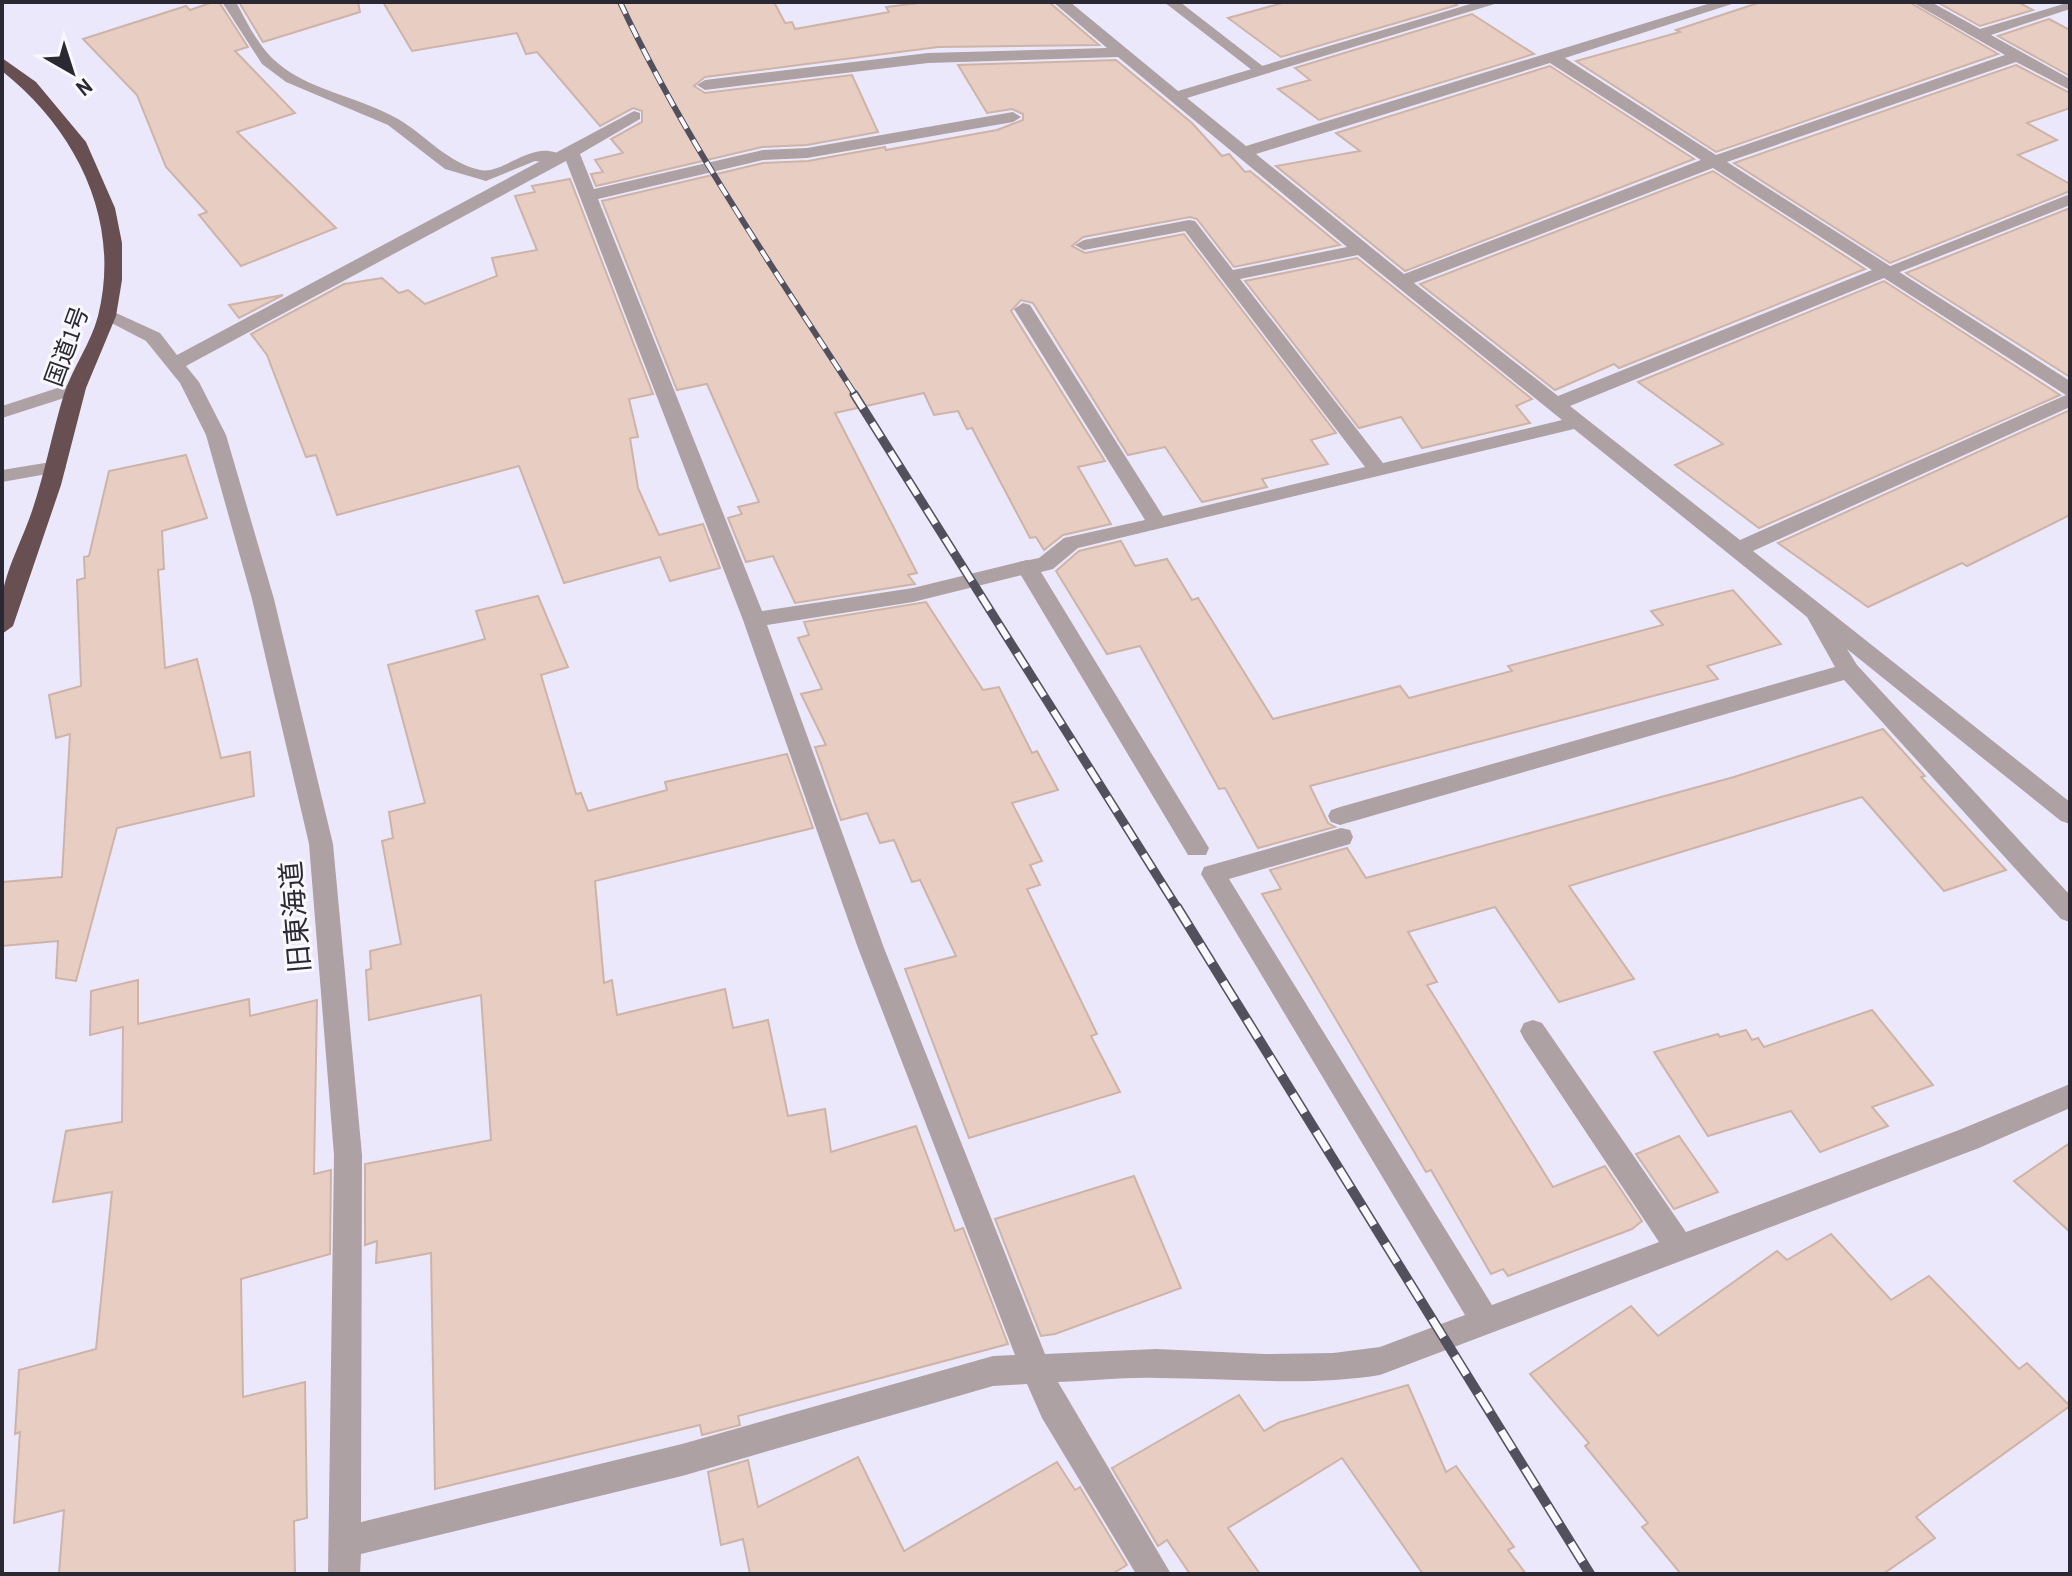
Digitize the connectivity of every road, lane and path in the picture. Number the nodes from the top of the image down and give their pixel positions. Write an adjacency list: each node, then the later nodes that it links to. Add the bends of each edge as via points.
1 (229, 2): 20 (lane, via 267,61 291,79 393,122 450,166 486,176 533,156)
2 (1061, 2): 9 (street)
3 (1171, 2): 13 (lane)
4 (1493, 2): 13 (street)
5 (1730, 2): 11 (street)
6 (1920, 2): 8 (street)
7 (2070, 4): 8 (street)
8 (1979, 34): 10 (street)
9 (1121, 52): 14 (street, via 928,58); 16 (street)
10 (2018, 56): 15 (street); 21 (street)
11 (1552, 57): 19 (street); 21 (street)
12 (2, 63): 30 (highway, 国道1号, via 54,107 96,177 113,233)
13 (1262, 71): 16 (street)
14 (705, 85)
15 (2070, 85)
16 (1177, 96): 19 (street)
17 (634, 116): 20 (street)
18 (1013, 117): 22 (street, via 807,153 763,155)
19 (1245, 152): 25 (street)
20 (564, 156): 22 (street); 31 (street)
21 (1715, 161): 26 (street); 28 (street)
22 (587, 196): 46 (street)
23 (2070, 199): 26 (lane)
24 (1084, 245): 27 (street, via 1189,225)
25 (1361, 249): 27 (street); 28 (street)
26 (1886, 271): 33 (street); 35 (street)
27 (1231, 276): 39 (street)
28 (1402, 281): 35 (street)
29 (1023, 309): 41 (street)
30 (107, 316): 31 (street, 旧東海道, via 153,337); 32 (highway, 国道1号)
31 (175, 364): 57 (street, 旧東海道, via 216,435 263,599 321,844 348,1155)
32 (76, 388): 36 (street); 38 (highway, 国道1号)
33 (2070, 390)
34 (2070, 400): 42 (street)
35 (1557, 404): 37 (street)
36 (2, 412)
37 (1579, 422): 39 (street); 42 (street)
38 (57, 467): 40 (lane); 47 (highway, 国道1号)
39 (1378, 470): 41 (street)
40 (2, 476)
41 (1158, 524): 43 (street, via 1071,543 1045,564)
42 (1739, 549): 45 (street)
43 (1027, 567): 44 (lane); 50 (street)
44 (913, 595): 46 (street)
45 (1812, 609): 48 (street); 49 (street)
46 (754, 620): 56 (street, via 871,948)
47 (2, 626)
48 (1849, 671): 51 (street); 55 (street, via 1340,826 1213,874)
49 (2070, 815)
50 (1197, 848)
51 (2070, 912)
52 (1533, 1031): 54 (street)
53 (2070, 1096): 54 (street)
54 (1679, 1247): 55 (street)
55 (1485, 1320): 56 (street, via 1380,1361 1333,1368 1156,1363)
56 (1035, 1370): 57 (street, via 993,1371 682,1460); 59 (street)
57 (344, 1542): 58 (street, 旧東海道)
58 (344, 1574)
59 (1155, 1574)

